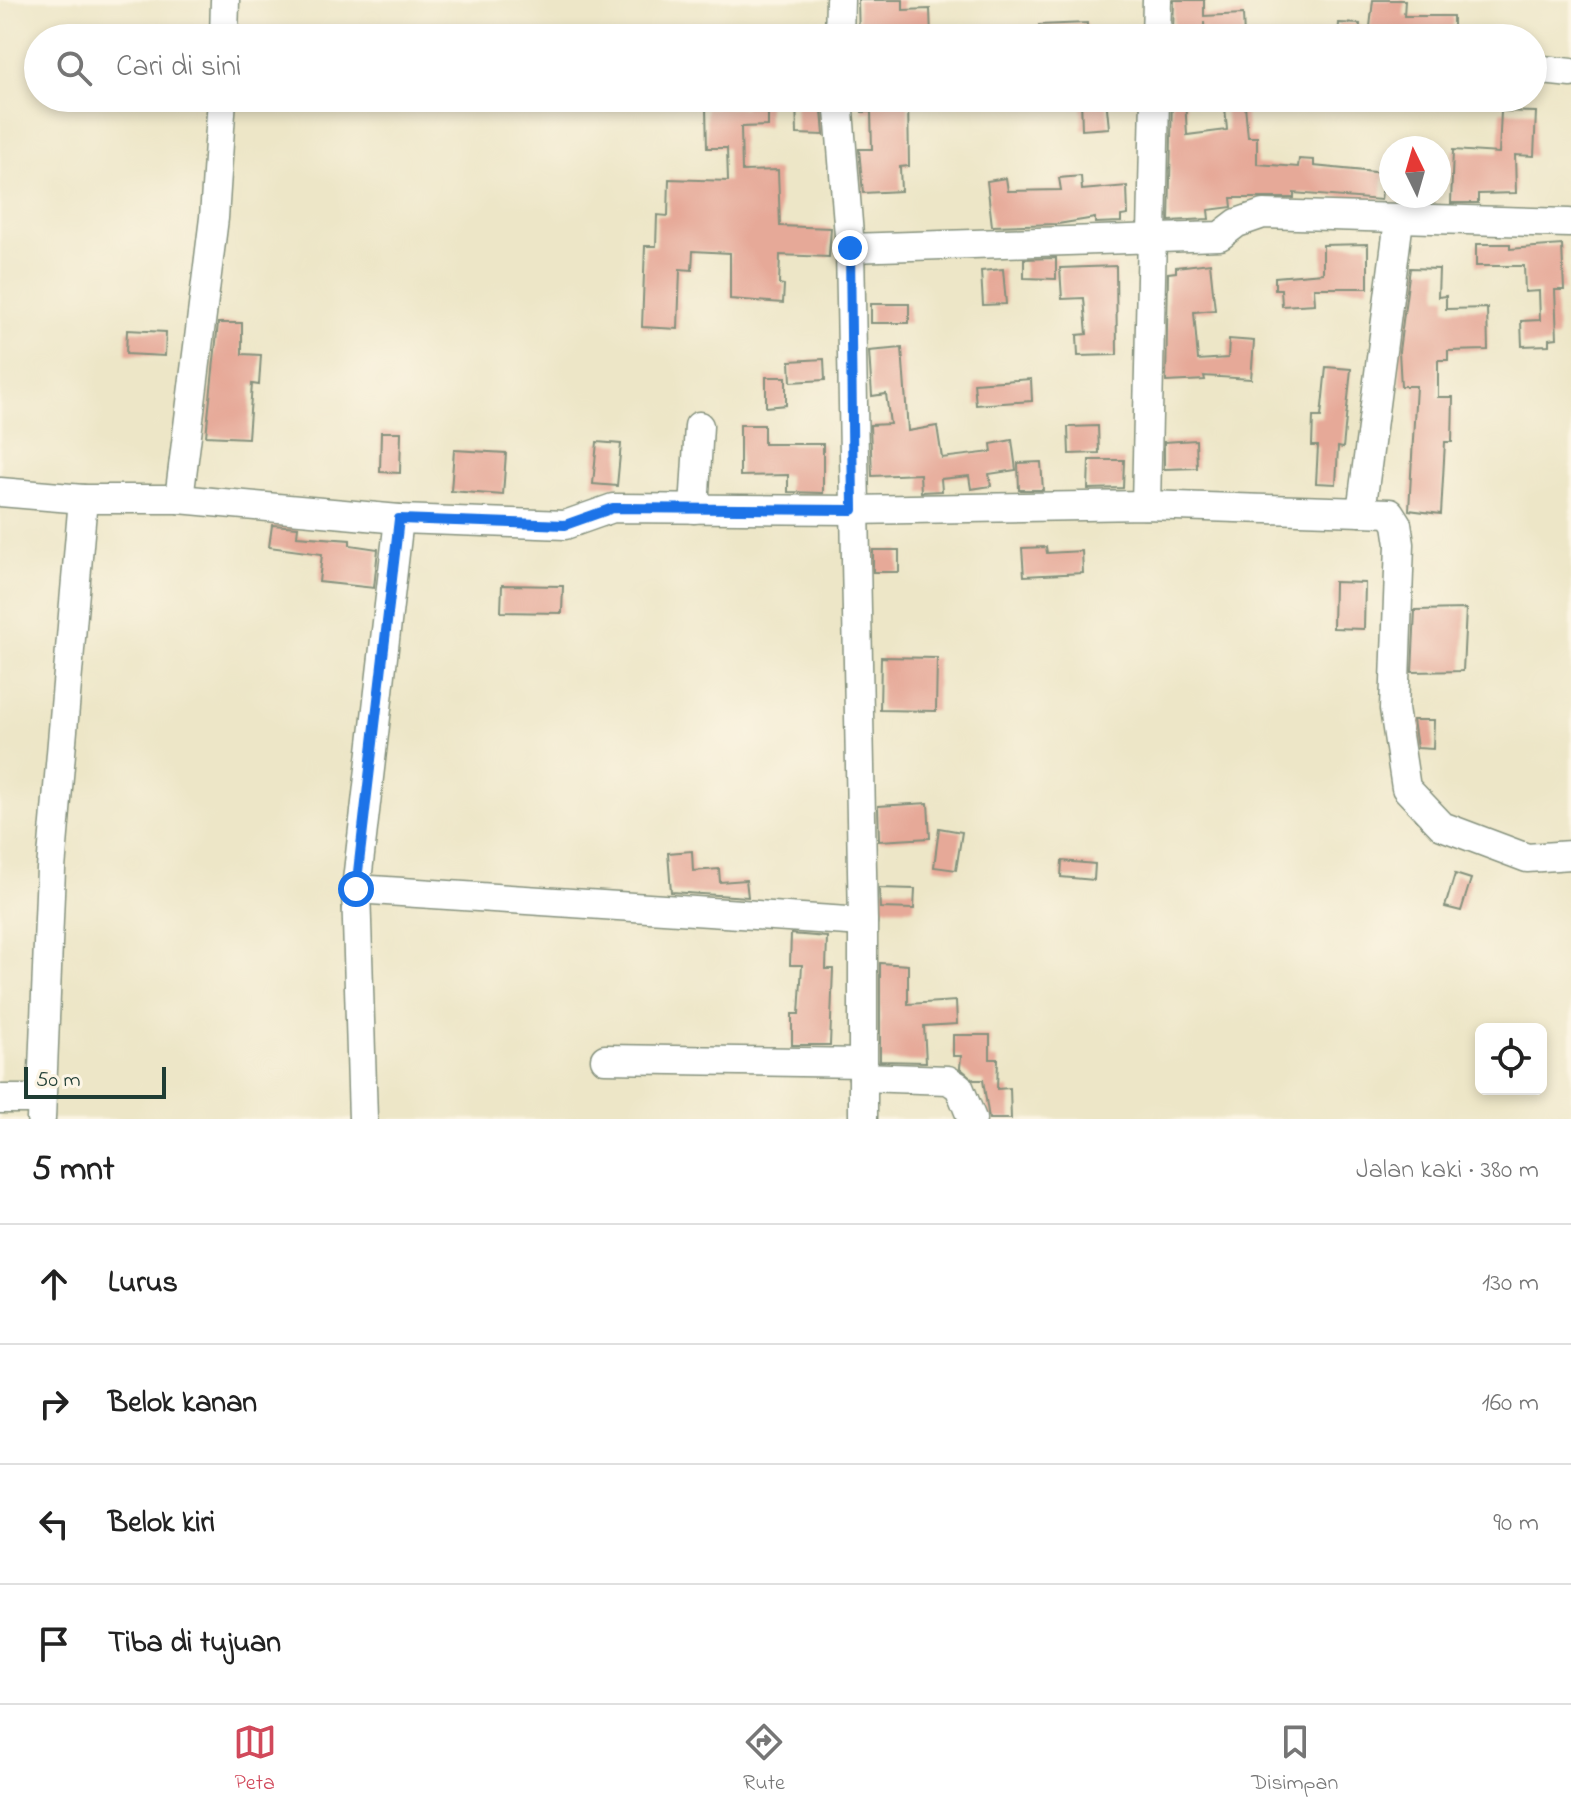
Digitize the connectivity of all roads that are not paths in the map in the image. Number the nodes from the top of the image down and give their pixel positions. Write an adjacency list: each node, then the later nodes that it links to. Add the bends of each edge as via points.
1 (225, 0): 4 (street)
2 (840, 0): 5 (street)
3 (1157, 0): 6 (street)
4 (224, 24)
5 (839, 24)
6 (1156, 24)
7 (1547, 70): 8 (street)
8 (1571, 73)
9 (221, 112): 19 (street, via 214,218)
10 (839, 112): 15 (street)
11 (1155, 112): 14 (street)
12 (1399, 220): 13 (street); 14 (street, via 1263,214 1220,236); 23 (street)
13 (1569, 223)
14 (1152, 238): 15 (street); 20 (street)
15 (850, 248): 22 (street)
16 (699, 426): 21 (street)
17 (0, 492): 18 (street)
18 (83, 499): 19 (street); 31 (street, via 51,869)
19 (179, 499): 24 (street)
20 (1146, 505): 22 (street); 23 (street)
21 (694, 509): 22 (street); 24 (street, via 613,508 565,525)
22 (853, 510): 27 (street)
23 (1361, 512): 25 (street, via 1390,513 1399,534 1394,709 1406,788 1442,826 1527,858)
24 (399, 519): 26 (street)
25 (1571, 855)
26 (356, 889): 27 (street); 32 (street)
27 (863, 922): 29 (street)
28 (605, 1059): 29 (street)
29 (863, 1070): 33 (street); 34 (street, via 948,1080 959,1087)
30 (0, 1099): 31 (street)
31 (41, 1109)
32 (363, 1119)
33 (863, 1119)
34 (972, 1119)

